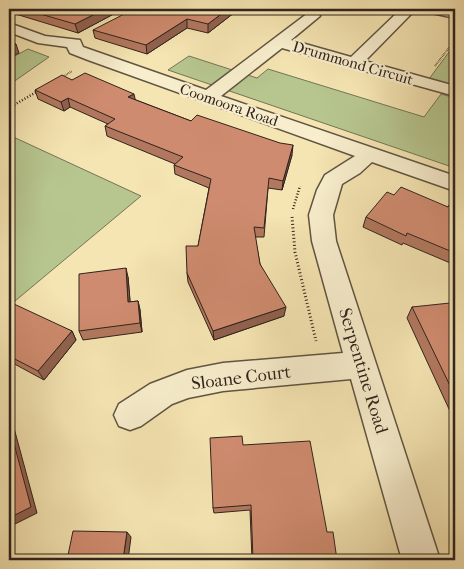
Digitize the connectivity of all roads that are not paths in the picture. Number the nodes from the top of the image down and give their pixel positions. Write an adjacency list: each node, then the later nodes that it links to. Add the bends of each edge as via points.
1 (409, 9): 7 (street)
2 (432, 9): 3 (street)
3 (455, 14)
4 (313, 16): 6 (street)
5 (9, 28): 9 (street, Coomoora Road, via 43,40 82,38 74,48 81,52)
6 (279, 42): 7 (street, Drummond Circuit); 9 (street, Drummond Circuit)
7 (354, 64): 8 (street, Drummond Circuit)
8 (455, 91)
9 (208, 97): 10 (street, Coomoora Road)
10 (346, 146): 11 (street, Coomoora Road); 12 (street, Serpentine Road)
11 (369, 154): 12 (street); 13 (street, Coomoora Road)
12 (333, 181): 14 (street, Serpentine Road, via 321,215 324,241)
13 (455, 184)
14 (361, 365): 15 (street, Sloane Court, via 223,377 187,384 161,394); 16 (street, Serpentine Road)
15 (130, 415)
16 (421, 560)

